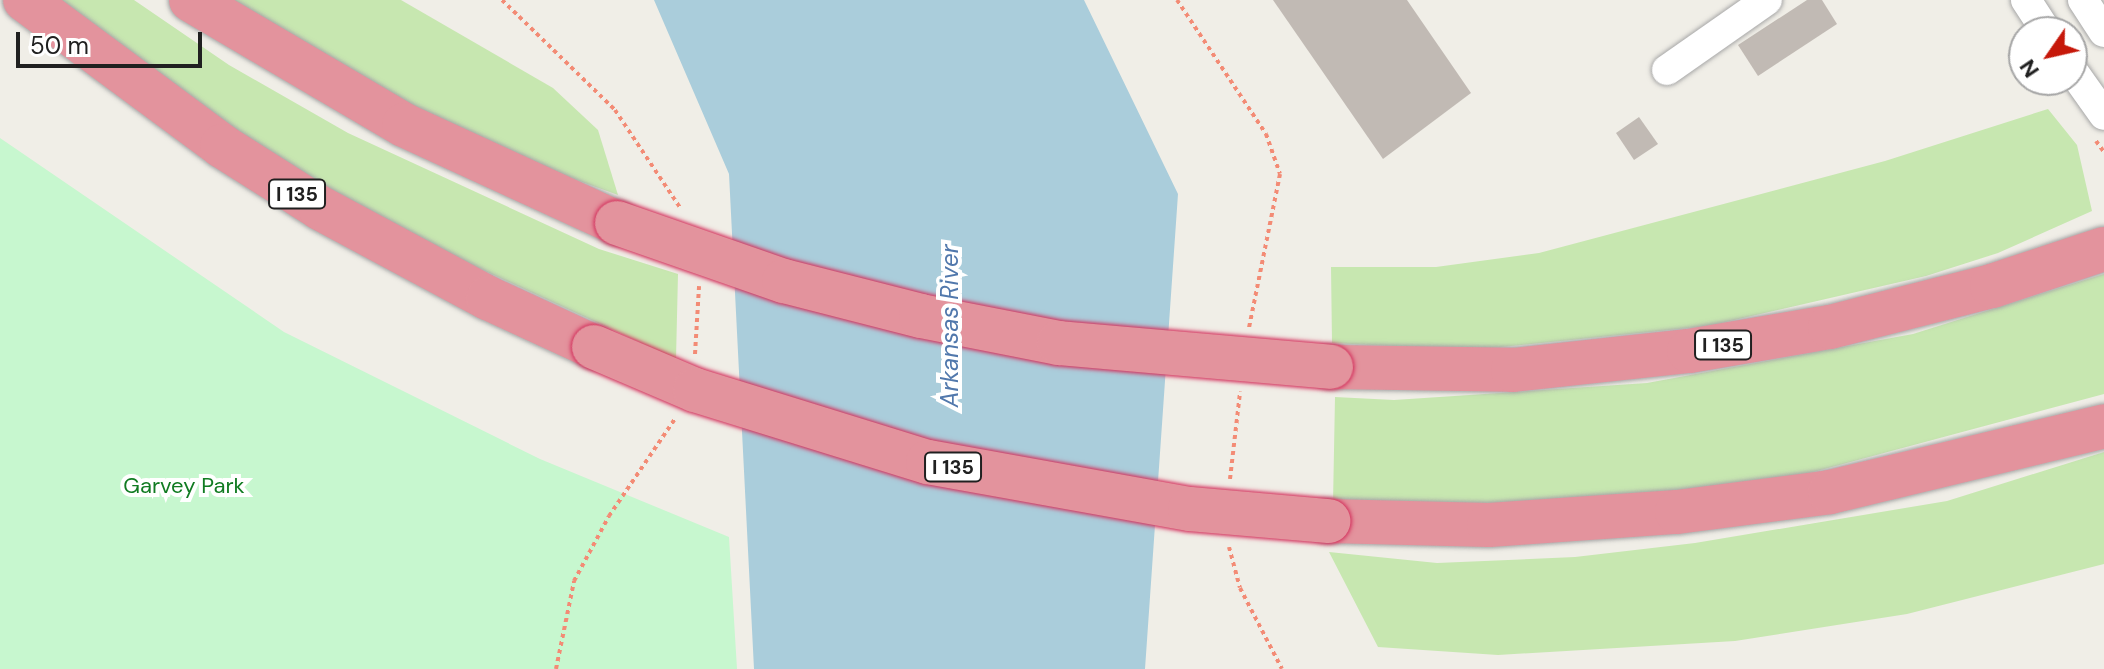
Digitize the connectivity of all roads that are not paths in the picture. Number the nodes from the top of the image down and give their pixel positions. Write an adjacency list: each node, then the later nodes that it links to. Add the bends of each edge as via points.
1 (25, 0): 10 (highway, I 135, bridge, via 222,146 320,208 488,298 695,390 928,462 1190,509 1328,521 1489,525 1677,512 1830,492)
2 (191, 0): 9 (highway, I 135, bridge, via 404,125 617,223 784,281 921,316 1059,343 1331,367 1513,370 1689,351 1844,323 1992,286)
3 (1767, 0): 6 (street)
4 (2083, 0): 5 (street)
5 (2104, 32)
6 (1667, 70)
7 (2088, 92): 8 (street)
8 (2104, 115)
9 (2104, 249)
10 (2104, 426)

